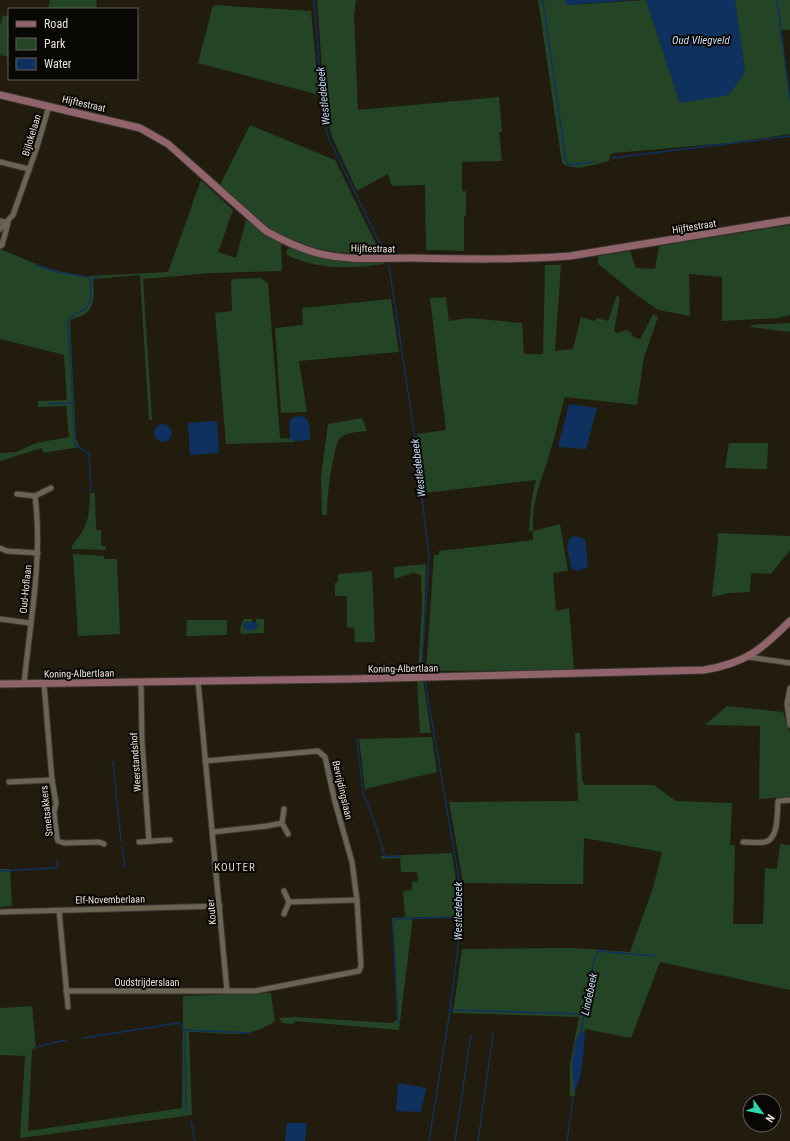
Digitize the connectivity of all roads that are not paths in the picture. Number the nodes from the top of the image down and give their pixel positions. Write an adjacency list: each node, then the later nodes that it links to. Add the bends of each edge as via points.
1 (0, 95): 2 (street, Hijftestraat)
2 (49, 106): 4 (street, Bijlokelaan); 5 (street, Hijftestraat, via 140,128 168,144 266,231 298,247 332,256 439,259 570,256)
3 (0, 162): 4 (street, Bijlokelaan)
4 (29, 169): 7 (street, Bijlokelaan)
5 (790, 220)
6 (0, 221): 7 (street)
7 (8, 223): 8 (street); 9 (street, Bijlokelaan)
8 (0, 229)
9 (0, 246)
10 (51, 488): 12 (street)
11 (17, 494): 12 (street)
12 (35, 496): 14 (street, Oud-Hoflaan)
13 (0, 548): 14 (street, via 7,551)
14 (38, 553): 17 (street, Oud-Hoflaan)
15 (0, 619): 17 (street)
16 (790, 620): 18 (street, Koning-Albertlaan, via 771,640)
17 (30, 622): 23 (street, Oud-Hoflaan)
18 (748, 657): 19 (street); 20 (street, Koning-Albertlaan, via 704,670)
19 (790, 663)
20 (198, 681): 21 (street, Koning-Albertlaan); 27 (street, Kouter)
21 (141, 682): 24 (street, Koning-Albertlaan); 36 (street, Weerstandshof, via 142,742)
22 (0, 684): 23 (street, Koning-Albertlaan)
23 (24, 684): 24 (street, Koning-Albertlaan)
24 (44, 684): 28 (street, Smetsakkers)
25 (790, 688): 26 (street, via 787,704)
26 (790, 725)
27 (206, 761): 33 (street, Kouter); 41 (street, Bevrijdingslaan, via 318,752 324,755 352,862)
28 (52, 780): 29 (street, Smetsakkers); 39 (street, Smetsakkers, via 58,841 64,844)
29 (9, 782)
30 (790, 800): 38 (street, via 778,801 775,834 770,840)
31 (284, 809): 32 (street)
32 (282, 823): 33 (street); 34 (street)
33 (213, 832): 43 (street, Kouter)
34 (288, 834)
35 (170, 840): 36 (street)
36 (150, 841): 37 (street)
37 (139, 842)
38 (742, 842)
39 (104, 844)
40 (284, 892): 42 (street)
41 (357, 900): 42 (street); 48 (street, Bevrijdingslaan, via 361,966 359,971 270,988)
42 (289, 902): 46 (street)
43 (220, 906): 44 (street, Elf-Novemberlaan); 48 (street, Kouter)
44 (59, 910): 45 (street, Elf-Novemberlaan); 47 (street)
45 (0, 912)
46 (284, 914)
47 (66, 991): 48 (street, Oudstrijderslaan); 49 (street)
48 (227, 991)
49 (68, 1007)

